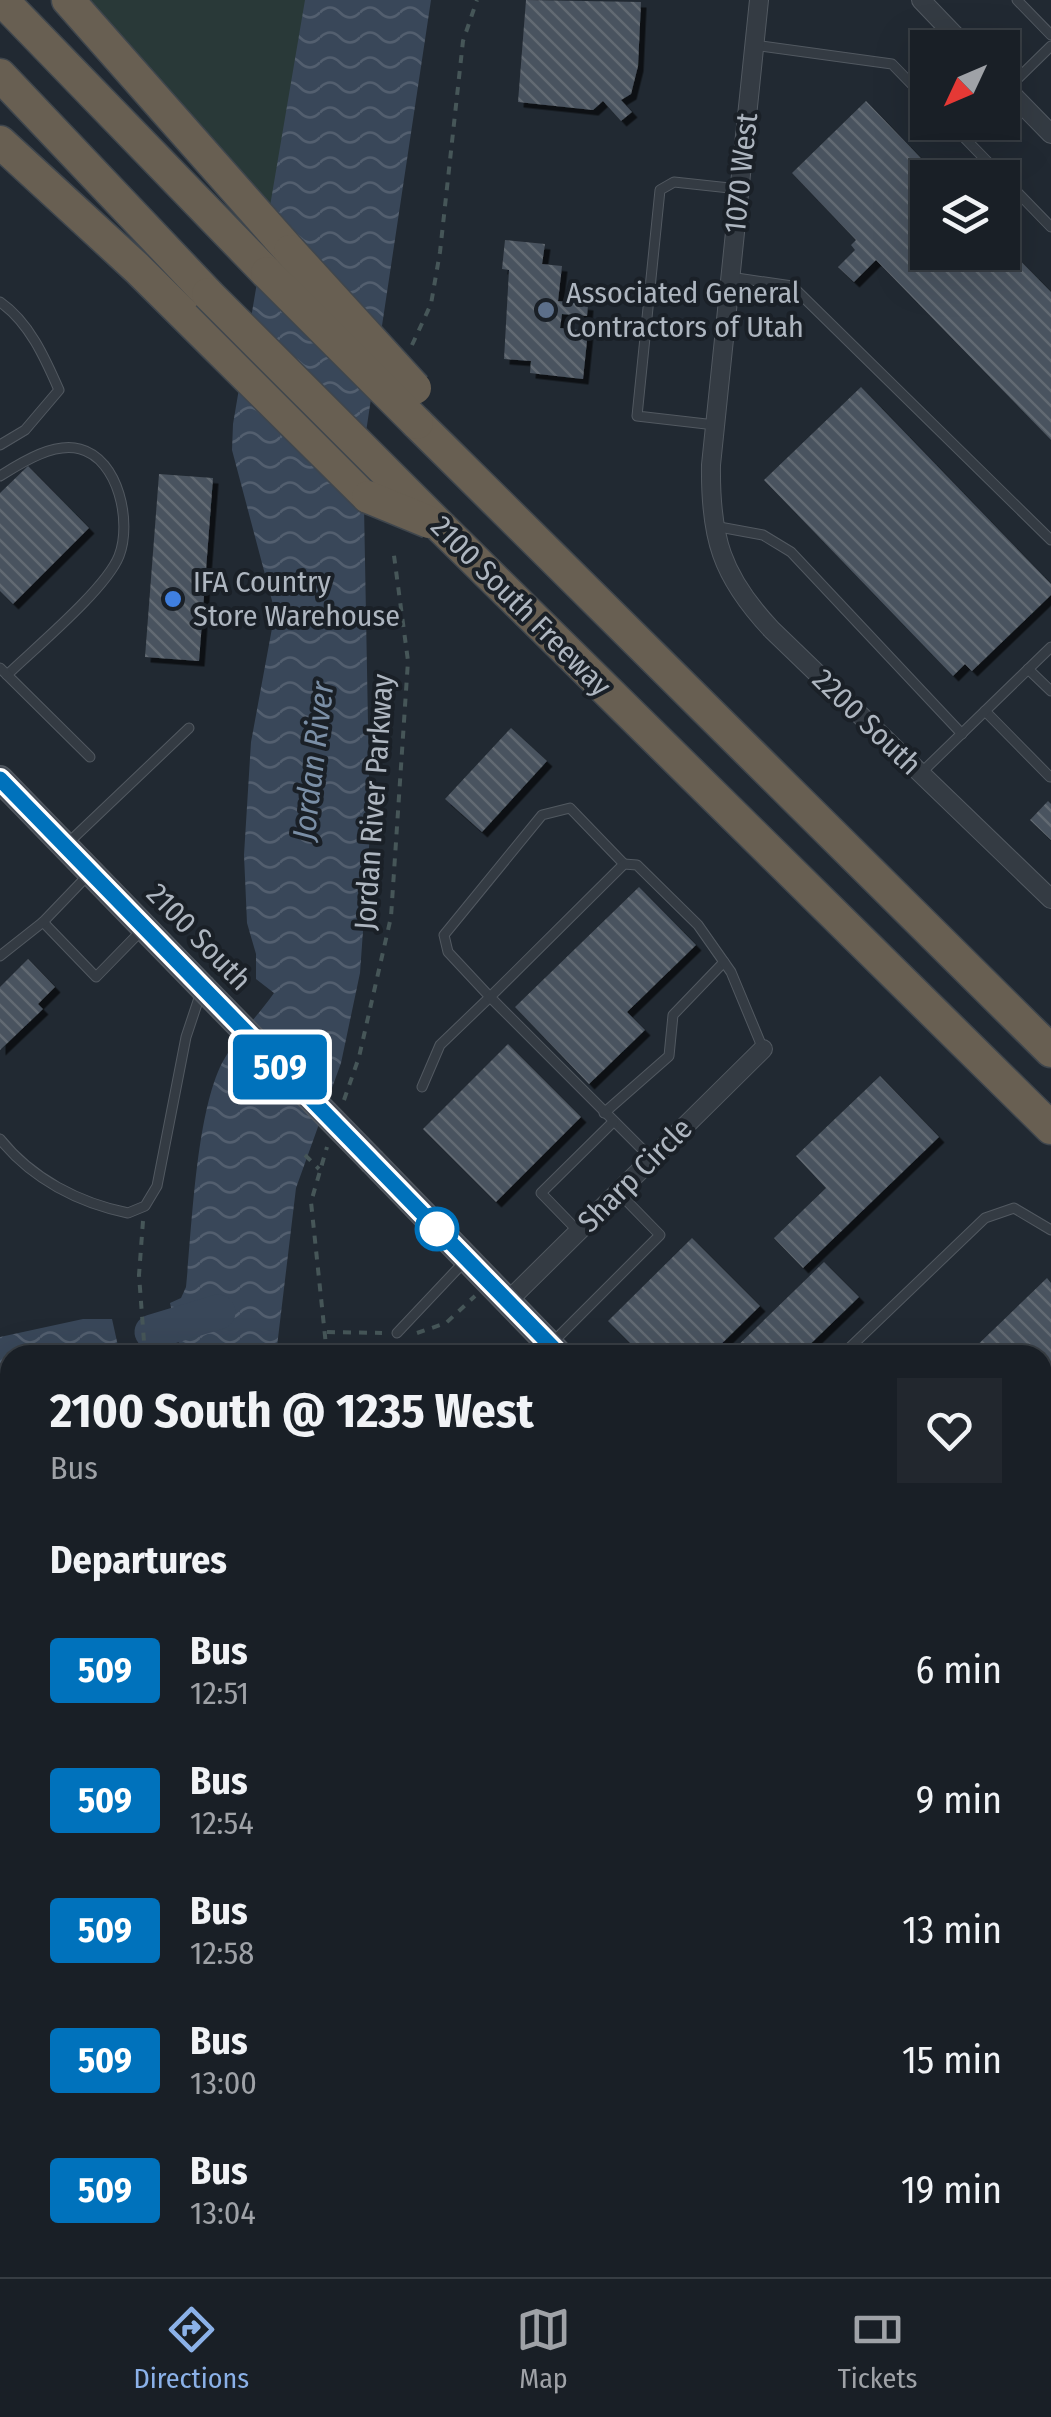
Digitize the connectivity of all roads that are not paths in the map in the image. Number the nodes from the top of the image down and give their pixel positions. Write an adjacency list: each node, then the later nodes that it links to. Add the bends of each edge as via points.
1 (2, 0): 30 (highway, 2100 South Freeway, bridge)
2 (68, 0): 30 (highway, bridge, via 415,388 644,618)
3 (759, 0): 8 (street, 1070 West)
4 (921, 0): 6 (street)
5 (1017, 0): 7 (lane)
6 (950, 30)
7 (1051, 35)
8 (754, 45): 12 (lane, via 892,64); 17 (street, 1070 West)
9 (1051, 46): 10 (lane)
10 (1020, 74)
11 (0, 75): 25 (highway, 2100 South Freeway, bridge)
12 (910, 82)
13 (1020, 102): 14 (street)
14 (1051, 134)
15 (966, 140): 18 (lane)
16 (0, 142): 25 (highway, bridge, via 368,497)
17 (739, 189): 19 (street, 1070 West); 21 (lane, via 674,182 660,190 636,416)
18 (1051, 227)
19 (730, 276): 21 (street, 1070 West); 26 (lane, via 792,286)
20 (0, 302): 22 (lane, via 44,356 59,390 25,430)
21 (715, 426): 24 (street, 1070 West)
22 (0, 446)
23 (0, 476): 29 (lane, via 26,460 82,449 106,468 123,501 120,556 95,589)
24 (712, 526): 34 (lane, via 763,535 790,552); 36 (street, 2200 South, via 722,561 752,609)
25 (442, 528): 54 (highway, 2100 South Freeway)
26 (1051, 540)
27 (1051, 647): 28 (lane)
28 (1028, 669): 31 (lane); 32 (lane)
29 (4, 672): 35 (lane)
30 (674, 679): 50 (highway, 2100 South Freeway)
31 (1051, 691)
32 (985, 711): 34 (lane); 37 (lane)
33 (188, 728): 39 (lane)
34 (962, 734): 36 (lane)
35 (90, 757)
36 (920, 774): 42 (street, 2200 South)
37 (1050, 777)
38 (0, 779): 39 (street, 2100 South)
39 (65, 846): 41 (street, 2100 South)
40 (624, 864): 46 (lane, via 636,865 698,925); 48 (lane); 48 (lane, via 570,808 542,815 444,934 448,952)
41 (90, 873): 43 (lane); 44 (street, 2100 South)
42 (1051, 899)
43 (43, 922): 44 (lane, via 96,977); 45 (lane)
44 (144, 928): 47 (street, 2100 South)
45 (0, 956)
46 (724, 962): 49 (lane); 52 (lane, via 674,1016 668,1056)
47 (202, 987): 55 (lane, via 156,1186 144,1206 128,1213 64,1192); 60 (street, 2100 South, bridge)
48 (490, 997): 51 (lane, via 440,1045); 52 (lane)
49 (763, 1049): 56 (street, Sharp Circle)
50 (1051, 1051)
51 (422, 1086)
52 (604, 1113): 53 (lane)
53 (613, 1122): 56 (lane); 59 (lane, via 540,1193)
54 (1051, 1128)
55 (0, 1139)
56 (652, 1158): 57 (street, Sharp Circle)
57 (618, 1192): 59 (street, Sharp Circle); 64 (lane, via 660,1235)
58 (1051, 1230): 65 (lane, via 1014,1208 985,1218)
59 (578, 1231): 61 (street, Sharp Circle)
60 (466, 1259): 61 (street, 2100 South); 62 (lane)
61 (508, 1301): 63 (street, 2100 South)
62 (397, 1333)
63 (550, 1345)
64 (560, 1345)
65 (852, 1345)

